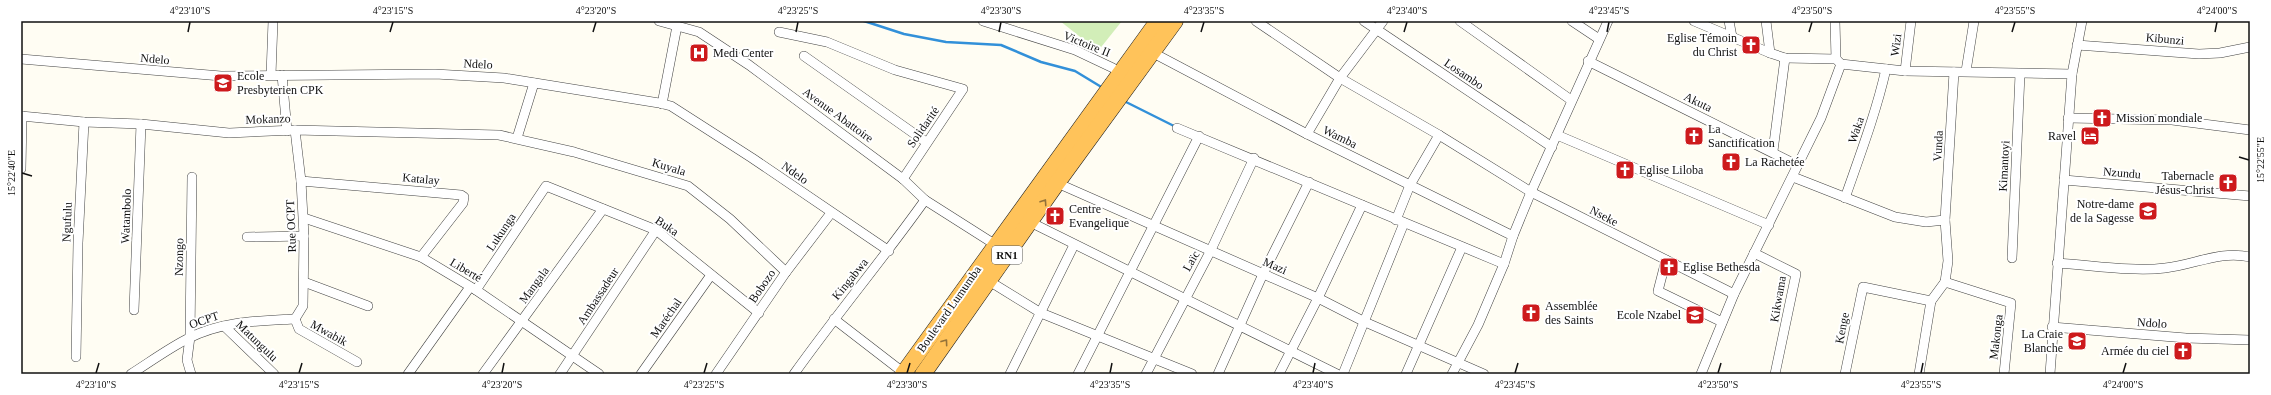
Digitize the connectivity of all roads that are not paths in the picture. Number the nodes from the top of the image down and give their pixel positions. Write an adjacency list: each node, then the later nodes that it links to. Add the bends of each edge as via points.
1 (273, 21): 42 (street)
2 (659, 21): 21 (street, Avenue Abattoire)
3 (983, 21): 35 (street, Victoire II, via 1075,50)
4 (1147, 21): 35 (highway, RN1)
5 (1158, 21): 46 (highway)
6 (1175, 21): 46 (highway)
7 (1185, 21): 30 (highway, RN1)
8 (1256, 21): 44 (street)
9 (1364, 21): 22 (street, Losambo)
10 (1383, 21): 22 (street)
11 (1460, 21): 47 (street)
12 (1572, 21): 25 (street)
13 (1608, 21): 25 (street)
14 (1694, 21): 24 (street)
15 (1729, 21): 24 (street)
16 (1766, 21): 28 (street)
17 (1835, 21): 34 (street)
18 (1911, 21): 37 (street, Wizi)
19 (1974, 21): 38 (street)
20 (2082, 21): 26 (street)
21 (676, 26): 48 (street); 69 (street, Avenue Abattoire, via 699,32 749,65)
22 (1376, 30): 44 (street); 63 (street, Losambo)
23 (779, 32): 62 (street, Solidarité, via 820,40 896,70 963,89)
24 (1732, 37): 28 (street)
25 (1599, 39): 33 (street)
26 (2077, 45): 27 (street, Kibunzi, via 2199,54); 41 (street)
27 (2250, 47)
28 (1770, 54): 31 (street)
29 (804, 56): 62 (street)
30 (1159, 56): 46 (highway, RN1); 57 (street, Wamba)
31 (1785, 58): 34 (street); 64 (street)
32 (21, 59): 42 (street, Ndelo, via 221,76)
33 (1588, 61): 47 (street); 64 (street, Akuta)
34 (1838, 62): 36 (street); 66 (street, via 1821,118)
35 (1113, 68): 46 (highway, RN1)
36 (1886, 69): 37 (street); 79 (street, Waka, via 1869,132)
37 (1905, 71): 39 (street)
38 (1966, 71): 39 (street); 40 (street)
39 (1954, 72): 85 (street, Vunda)
40 (2020, 74): 41 (street); 103 (street, Kimantoyi)
41 (2072, 74): 50 (street)
42 (271, 75): 43 (street, Ndelo)
43 (282, 75): 45 (street, Ndelo, via 435,74 504,78); 54 (street, Rue OCPT)
44 (1340, 78): 57 (street); 58 (street)
45 (534, 83): 48 (street, Ndelo); 61 (street)
46 (1110, 98): 56 (highway); 56 (highway, RN1)
47 (1571, 100): 59 (street)
48 (662, 104): 83 (street, Ndelo, via 671,106 752,158)
49 (22, 116): 51 (street, Mokanzo); 67 (street)
50 (2068, 118): 55 (street, via 2172,120); 71 (street)
51 (84, 122): 52 (street, Mokanzo); 137 (street, Ngufulu)
52 (141, 124): 54 (street, Mokanzo, via 227,132); 120 (street, Watambolo)
53 (1177, 128): 60 (street)
54 (291, 130): 61 (street, Mokanzo, via 500,135); 72 (street, Rue OCPT)
55 (2250, 130)
56 (1086, 132): 74 (highway, Boulevard Lumumba / RN1); 94 (highway, Boulevard Lumumba / RN1)
57 (1307, 134): 75 (street, Wamba)
58 (1439, 135): 75 (street); 77 (street)
59 (1557, 135): 63 (street); 88 (street)
60 (1199, 136): 65 (street); 89 (street)
61 (517, 138): 107 (street, Kuyala, via 688,186 730,218)
62 (926, 142): 69 (street, Solidarité)
63 (1552, 147): 77 (street)
64 (1773, 151): 66 (street, Akuta)
65 (1254, 158): 73 (street); 98 (street, Laïc)
66 (1797, 165): 70 (street)
67 (21, 169)
68 (192, 177): 131 (street, Nzongo)
69 (903, 178): 80 (street, Avenue Abattoire)
70 (1793, 178): 79 (street); 88 (street)
71 (2064, 180): 78 (street, Nzundu); 106 (street)
72 (301, 181): 84 (street, Rue OCPT); 101 (street, Katalay, via 462,195 463,203)
73 (1309, 182): 81 (street); 109 (street)
74 (1057, 183): 87 (highway, Boulevard Lumumba / RN1, one-way to 74); 89 (street, Mazi)
75 (1410, 185): 86 (street); 92 (street, Wamba)
76 (546, 186): 82 (street, Buka); 114 (street, Lukunga)
77 (1531, 192): 92 (street); 104 (street, Nseke)
78 (2250, 196)
79 (1845, 198): 85 (street, via 1910,221)
80 (926, 200): 94 (street, Avenue Abattoire); 97 (street, Kingabwa)
81 (1362, 205): 86 (street); 117 (street)
82 (603, 209): 90 (street, Buka); 125 (street, Mangala)
83 (831, 213): 97 (street, Ndelo); 107 (street, Bobozo)
84 (304, 218): 91 (street, Rue OCPT); 101 (street, Liberté)
85 (1946, 220): 113 (street, Vunda, via 1948,261)
86 (1400, 221): 96 (street); 126 (street)
87 (1030, 222): 95 (street); 99 (highway, Boulevard Lumumba / RN1)
88 (1769, 225): 100 (street)
89 (1154, 226): 98 (street, Mazi); 108 (street)
90 (656, 230): 110 (street, Buka); 136 (street, Ambassadeur)
91 (304, 236): 93 (street); 112 (street, Rue OCPT)
92 (1513, 236): 105 (street)
93 (247, 237)
94 (995, 244): 99 (street, Avenue Abattoire); 151 (highway, Boulevard Lumumba / RN1)
95 (1074, 245): 108 (street); 121 (street)
96 (1462, 247): 105 (street); 134 (street)
97 (888, 251): 123 (street, Kingabwa)
98 (1210, 252): 109 (street, Mazi); 116 (street, Laïc)
99 (1009, 253): 111 (highway, Boulevard Lumumba / RN1)
100 (1754, 254): 115 (street); 165 (street, Kikwama, via 1796,274)
101 (421, 257): 114 (street, Liberté)
102 (2250, 257): 106 (street, via 2239,254 2224,255 2166,268)
103 (2012, 258)
104 (1666, 260): 115 (street, Nseke); 127 (street, via 1658,291)
105 (1504, 264): 140 (street, via 1478,325)
106 (2057, 264): 130 (street)
107 (786, 272): 122 (street, Bobozo)
108 (1130, 272): 116 (street); 132 (street)
109 (1263, 274): 117 (street, Mazi); 128 (street)
110 (712, 275): 122 (street, Buka); 148 (street, Maréchal)
111 (989, 281): 121 (street); 152 (highway, Boulevard Lumumba / RN1, one-way to 111)
112 (304, 282): 119 (street); 124 (street, Rue OCPT, via 303,306)
113 (1945, 282): 118 (street); 168 (street, Makonga, via 2012,303)
114 (473, 289): 125 (street, Liberté); 144 (street, Lukunga)
115 (1734, 294): 127 (street)
116 (1184, 298): 128 (street); 138 (street, Laïc)
117 (1318, 298): 126 (street, Mazi); 135 (street)
118 (1931, 301): 166 (street, Kenge, via 1863,287); 167 (street)
119 (368, 306)
120 (134, 310)
121 (1041, 313): 132 (street); 153 (street)
122 (758, 314): 149 (street, Bobozo)
123 (834, 318): 150 (street, Kingabwa); 151 (street)
124 (295, 319): 129 (street, OCPT, via 239,322); 139 (street, Mwabik, via 299,329)
125 (522, 322): 136 (street, Liberté); 145 (street, Mangala)
126 (1366, 322): 134 (street, Mazi); 160 (street)
127 (1722, 322): 164 (street)
128 (1241, 325): 135 (street); 157 (street)
129 (224, 326): 131 (street, OCPT); 143 (street, Matungulu)
130 (2052, 327): 133 (street, Ndolo); 169 (street)
131 (190, 337): 141 (street, OCPT); 142 (street, Nzongo, via 187,360)
132 (1097, 337): 138 (street); 154 (street)
133 (2250, 340)
134 (1419, 346): 140 (street, Mazi); 161 (street)
135 (1291, 351): 158 (street); 159 (street)
136 (573, 356): 146 (street, Ambassadeur); 147 (street, Liberté)
137 (76, 357)
138 (1154, 359): 155 (street, Laïc); 156 (street)
139 (357, 362)
140 (1457, 363): 162 (street); 163 (street, Mazi)
141 (131, 374)
142 (191, 374)
143 (274, 374)
144 (408, 374)
145 (483, 374)
146 (560, 374)
147 (599, 374)
148 (641, 374)
149 (716, 374)
150 (794, 374)
151 (903, 374)
152 (922, 374)
153 (1010, 374)
154 (1078, 374)
155 (1146, 374)
156 (1192, 374)
157 (1218, 374)
158 (1279, 374)
159 (1337, 374)
160 (1343, 374)
161 (1406, 374)
162 (1452, 374)
163 (1484, 374)
164 (1701, 374)
165 (1775, 374)
166 (1845, 374)
167 (1920, 374)
168 (2004, 374)
169 (2050, 374)

